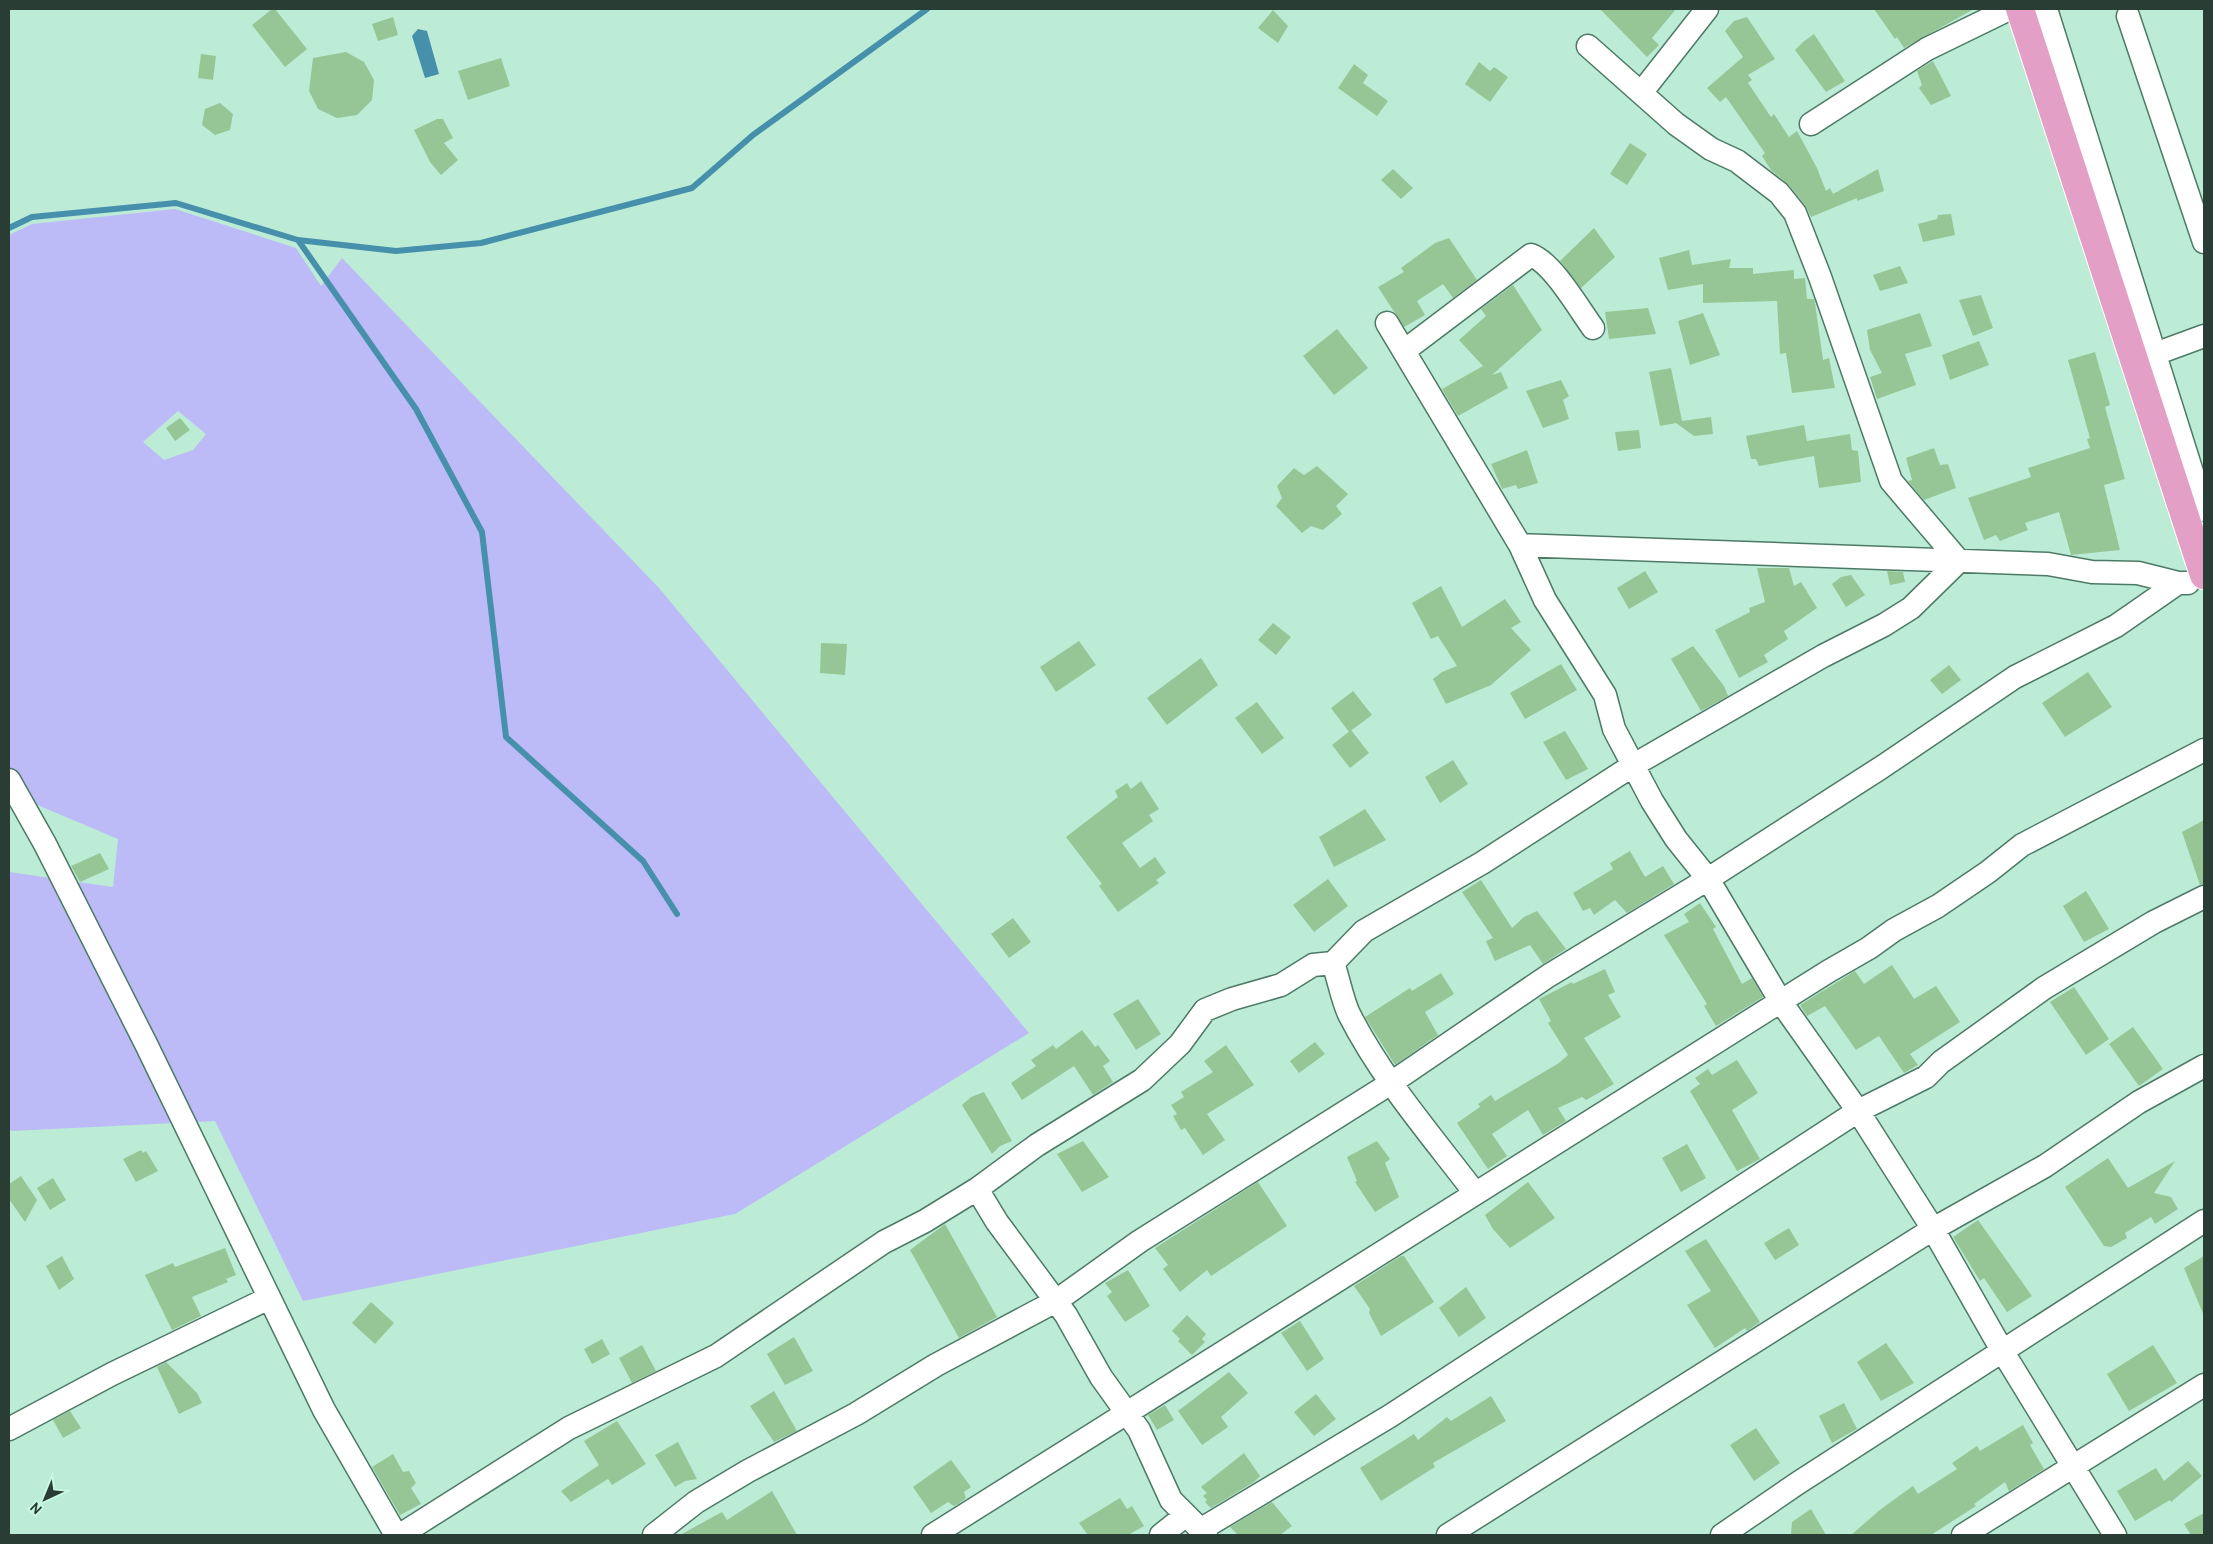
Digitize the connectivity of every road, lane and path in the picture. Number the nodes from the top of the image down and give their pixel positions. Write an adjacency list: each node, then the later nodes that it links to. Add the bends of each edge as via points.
1 (1706, 9): 7 (street)
2 (2009, 9): 8 (street, via 1927,49)
3 (2020, 9): 18 (highway)
4 (2046, 9): 14 (street)
5 (2128, 16): 9 (street)
6 (1588, 46): 7 (street)
7 (1641, 94): 17 (street, via 1711,149 1737,160 1779,193 1795,212 1891,481)
8 (1811, 124)
9 (2204, 242)
10 (1387, 324): 13 (street)
11 (1593, 328): 13 (street, via 1545,264 1531,255)
12 (2204, 336): 14 (street)
13 (1404, 351): 16 (street)
14 (2155, 354): 15 (street)
15 (2204, 510)
16 (1520, 545): 17 (street); 22 (street, via 1545,600 1605,695 1614,729)
17 (1959, 561): 19 (street, via 2048,564 2092,572 2138,573); 22 (street, via 1911,608 1884,625 1823,656)
18 (2204, 574)
19 (2178, 583): 20 (street); 24 (street, via 2116,626 2015,677)
20 (2204, 583)
21 (2204, 750): 27 (street, via 2022,845 1938,906)
22 (1632, 766): 24 (street, via 1676,839); 26 (street, via 1482,863 1364,931)
23 (9, 780): 35 (street, via 146,1044)
24 (1708, 880): 27 (street); 29 (street, via 1548,976)
25 (2204, 897): 30 (street, via 2154,922 2044,988 1941,1062 1926,1078)
26 (1333, 963): 29 (street, via 1348,1012); 31 (street, via 1314,965 1281,985 1205,1010 1180,1044 1142,1080 1037,1146)
27 (1781, 1002): 30 (street); 32 (street)
28 (2204, 1066): 34 (street, via 2139,1102 2045,1166)
29 (1391, 1083): 32 (street); 36 (street, via 1140,1241)
30 (1858, 1111): 34 (street); 42 (street, via 1396,1413)
31 (977, 1189): 36 (street, via 997,1222); 44 (street, via 884,1242 716,1356 569,1428)
32 (1475, 1193): 39 (street)
33 (2204, 1220): 37 (street)
34 (1932, 1229): 37 (street); 48 (street)
35 (270, 1298): 40 (street, via 112,1374); 43 (street, via 324,1410)
36 (1056, 1301): 39 (street, via 1101,1377); 45 (street, via 748,1471 696,1502)
37 (2003, 1352): 41 (street); 49 (street)
38 (2204, 1386): 41 (street)
39 (1127, 1412): 42 (street, via 1139,1430 1171,1500); 46 (street)
40 (9, 1429)
41 (2074, 1466): 50 (street); 51 (street)
42 (1197, 1527): 47 (street)
43 (396, 1535)
44 (400, 1535)
45 (654, 1535)
46 (933, 1535)
47 (1161, 1535)
48 (1448, 1535)
49 (1722, 1535)
50 (1963, 1535)
51 (2116, 1535)

